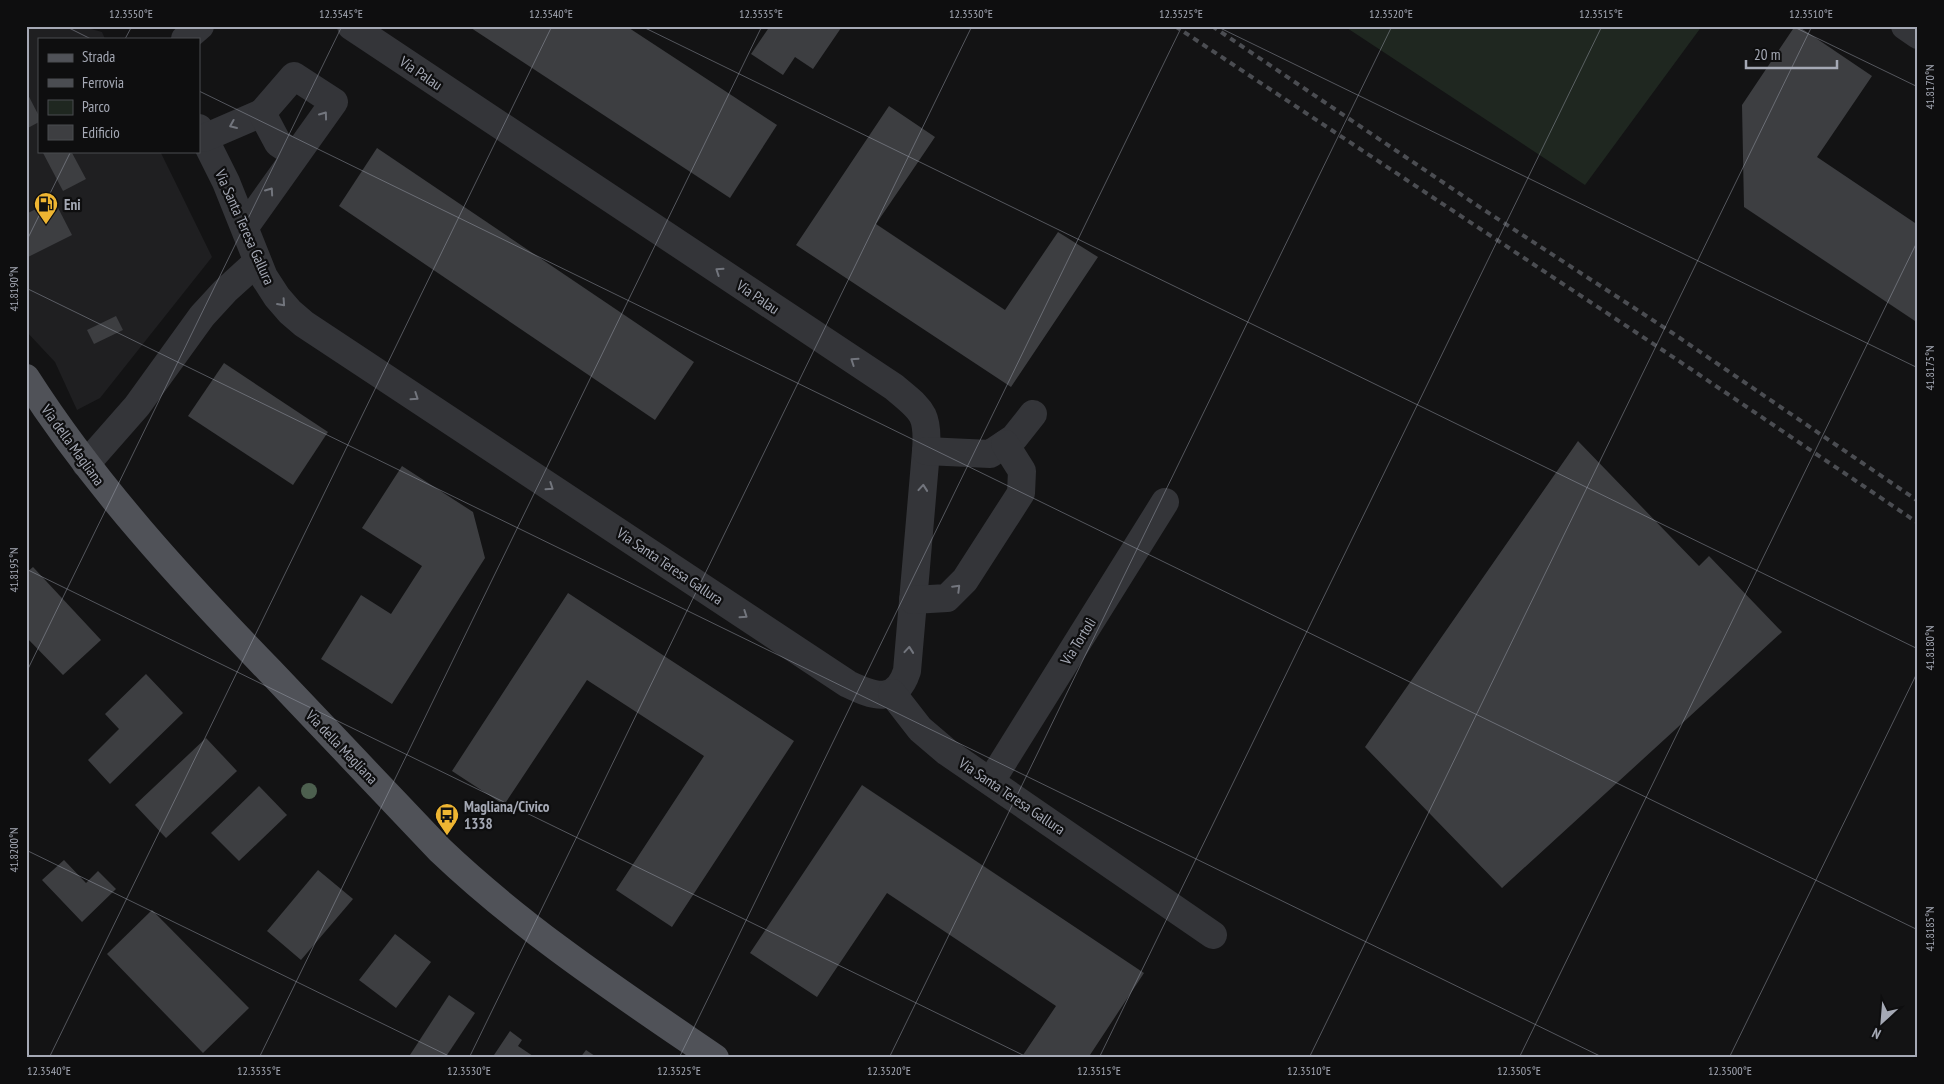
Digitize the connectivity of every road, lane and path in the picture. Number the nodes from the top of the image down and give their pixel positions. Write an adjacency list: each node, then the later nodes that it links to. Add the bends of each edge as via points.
1 (200, 26): 5 (street)
2 (352, 26): 14 (street, Via Palau, one-way to 2, via 926,425 920,408 894,387)
3 (1905, 26): 4 (street)
4 (1918, 35)
5 (186, 38)
6 (262, 113): 7 (street, one-way to 7); 8 (street, via 278,142); 8 (street, one-way to 6, via 334,102 294,76)
7 (201, 133): 9 (street, Via Santa Teresa Gallura)
8 (296, 155): 9 (street, one-way to 8)
9 (245, 227): 10 (street, Via Santa Teresa Gallura)
10 (258, 262): 15 (street, via 202,316 137,406); 18 (street, Via Santa Teresa Gallura, one-way to 18, via 277,297 304,324 848,684 874,695)
11 (26, 378): 15 (main road, Via della Magliana)
12 (1033, 414): 13 (street)
13 (1005, 444): 14 (street, via 990,454); 17 (street, one-way to 13, via 947,598 966,580 1021,493 1022,471)
14 (926, 451): 17 (street, Via Palau, one-way to 14)
15 (86, 464): 21 (main road, Via della Magliana, via 198,596 471,880 532,930)
16 (1164, 502): 19 (street, Via Tortolì)
17 (913, 600): 18 (street, Via Palau, one-way to 17, via 907,671)
18 (892, 693): 19 (street, Via Santa Teresa Gallura, via 929,738)
19 (991, 781): 20 (street, Via Santa Teresa Gallura)
20 (1213, 935)
21 (715, 1058)

